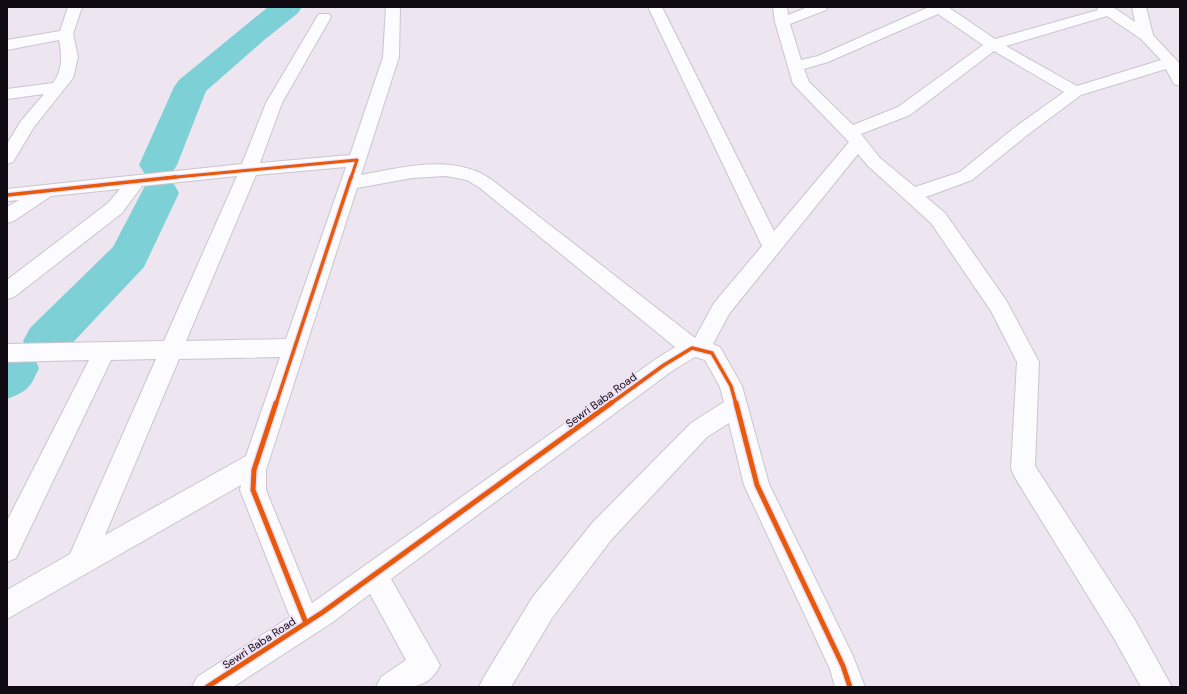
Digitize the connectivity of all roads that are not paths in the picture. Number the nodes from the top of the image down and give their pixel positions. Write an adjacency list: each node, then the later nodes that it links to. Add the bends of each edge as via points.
1 (75, 7): 10 (street)
2 (393, 7): 24 (street, via 391,57)
3 (655, 7): 32 (street)
4 (821, 7): 8 (street)
5 (1139, 7): 11 (street)
6 (938, 8): 13 (street); 15 (street, via 823,59)
7 (1106, 9): 11 (street); 13 (street)
8 (781, 15): 15 (street)
9 (324, 17): 25 (street, via 274,103)
10 (66, 34): 12 (street); 17 (street, via 70,57 64,78)
11 (1146, 36): 14 (street)
12 (7, 45)
13 (992, 45): 18 (street); 22 (street, via 904,111)
14 (1171, 62): 16 (street); 18 (street)
15 (795, 67): 22 (street, via 801,84)
16 (1180, 81)
17 (58, 87): 19 (street); 20 (street)
18 (1075, 92): 30 (street, via 966,176)
19 (7, 94)
20 (27, 125): 21 (street); 23 (street)
21 (7, 129)
22 (854, 137): 30 (street, via 874,162); 32 (street)
23 (7, 158)
24 (357, 160): 25 (street); 27 (street)
25 (249, 169): 26 (street); 36 (street)
26 (136, 181): 28 (street); 33 (street, via 115,208)
27 (350, 183): 34 (street); 35 (street, via 430,171 472,175)
28 (48, 191): 29 (street); 31 (street)
29 (7, 194)
30 (912, 195): 50 (street, via 938,218 999,306 1028,362 1023,468 1125,630)
31 (7, 216)
32 (772, 247): 35 (street, via 721,309)
33 (7, 291)
34 (295, 348): 36 (street); 40 (street)
35 (695, 349): 39 (street, via 712,353 731,386); 43 (street, Sewri Baba Road, via 664,365)
36 (172, 351): 37 (street); 42 (street)
37 (104, 352): 38 (street); 41 (street)
38 (7, 353)
39 (736, 406): 48 (street, via 699,430 602,531 542,608); 49 (street, via 757,485)
40 (257, 462): 42 (street); 45 (street, via 253,490)
41 (7, 549)
42 (80, 563): 44 (street)
43 (374, 575): 45 (street, Sewri Baba Road); 47 (street, via 425,665)
44 (7, 605)
45 (306, 623): 46 (street, Sewri Baba Road)
46 (207, 687)
47 (391, 687)
48 (494, 687)
49 (850, 687)
50 (1157, 687)

